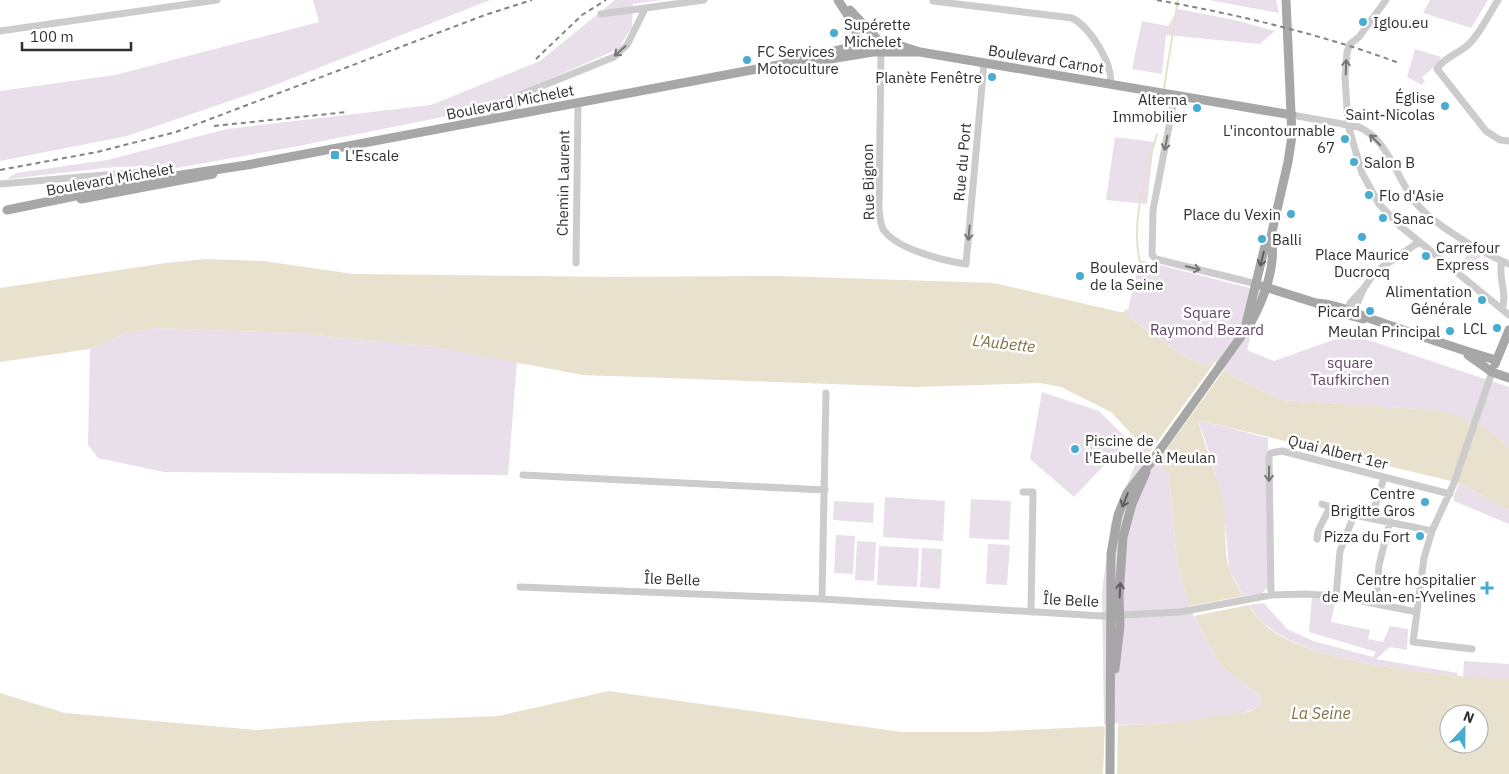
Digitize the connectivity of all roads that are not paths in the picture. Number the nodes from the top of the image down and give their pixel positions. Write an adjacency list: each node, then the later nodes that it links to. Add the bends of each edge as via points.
1 (217, 0): 11 (street)
2 (704, 0): 9 (street)
3 (838, 0): 12 (main road)
4 (844, 0): 12 (main road)
5 (933, 0): 14 (street, via 1072,18 1084,27 1105,58 1112,75)
6 (1286, 0): 19 (main road)
7 (1386, 0): 21 (street, one-way to 7, via 1345,77 1350,44 1359,37)
8 (1498, 0): 22 (street, via 1474,39 1442,62 1438,70 1486,131)
9 (645, 9): 10 (street); 16 (street, one-way to 16, via 627,45 614,57)
10 (601, 14)
11 (0, 31)
12 (868, 45): 13 (main road, Boulevard Carnot, via 898,45); 17 (main road, Boulevard Michelet, via 824,61 778,65); 30 (street, Rue Bignon, via 883,229 920,253)
13 (984, 63): 14 (main road, Boulevard Carnot); 30 (street, Rue du Port, one-way to 30)
14 (1110, 84): 15 (main road, Boulevard Carnot)
15 (1172, 94): 19 (main road, Boulevard Carnot); 31 (street, one-way to 31, via 1153,210 1151,252 1156,259)
16 (512, 99): 18 (street); 20 (street, via 496,107)
17 (578, 103): 18 (main road, Boulevard Michelet); 29 (street, Chemin Laurent)
18 (515, 115): 20 (main road, Boulevard Michelet)
19 (1292, 115): 21 (street); 26 (main road, via 1290,152)
20 (493, 119): 23 (main road, Boulevard Michelet, via 247,165 199,178)
21 (1349, 129): 27 (street, via 1362,173 1379,204); 28 (street, one-way to 21, via 1494,258 1420,209 1382,147 1363,129)
22 (1509, 142)
23 (151, 183): 24 (street, via 144,173 133,172); 25 (main road, Boulevard Michelet)
24 (0, 184)
25 (3, 211)
26 (1271, 236): 31 (main road, one-way to 31, via 1265,246); 32 (main road, via 1273,248)
27 (1419, 242): 33 (street); 34 (street, via 1375,272 1352,300)
28 (1506, 262): 33 (street, via 1500,270 1505,296)
29 (576, 263)
30 (966, 264)
31 (1257, 284): 32 (main road); 36 (main road)
32 (1266, 287): 34 (main road); 36 (main road, via 1259,307)
33 (1502, 309): 35 (street)
34 (1350, 313): 38 (main road, via 1360,320 1368,318)
35 (1509, 315)
36 (1245, 329): 61 (main road, via 1152,461 1126,522)
37 (1509, 330): 39 (main road)
38 (1462, 350): 39 (main road); 39 (main road)
39 (1493, 369): 40 (main road); 46 (street)
40 (1509, 378)
41 (826, 393): 44 (street)
42 (523, 475): 44 (street)
43 (1384, 478): 46 (street, Quai Albert 1er); 50 (street); 55 (street, Quai Albert 1er, one-way to 55, via 1282,451 1271,452)
44 (825, 490): 57 (street)
45 (1022, 492): 59 (street, Île Belle, via 1033,492)
46 (1450, 494): 52 (street)
47 (1322, 504): 48 (street)
48 (1330, 507): 49 (street); 53 (street)
49 (1354, 515): 50 (street); 56 (street, via 1338,556)
50 (1371, 518): 51 (street)
51 (1390, 521): 52 (street); 58 (street, via 1379,566)
52 (1432, 531): 60 (street, via 1424,558)
53 (1317, 539)
54 (520, 587): 57 (street, Île Belle)
55 (1271, 595): 56 (street, Île Belle); 61 (street, Île Belle, via 1180,612)
56 (1336, 596): 58 (street, Île Belle)
57 (822, 599): 59 (street, Île Belle)
58 (1376, 604): 60 (street, Île Belle)
59 (1031, 612): 61 (street, Île Belle)
60 (1417, 612): 62 (street, via 1413,642)
61 (1115, 615): 63 (main road)
62 (1472, 649)
63 (1110, 774)

